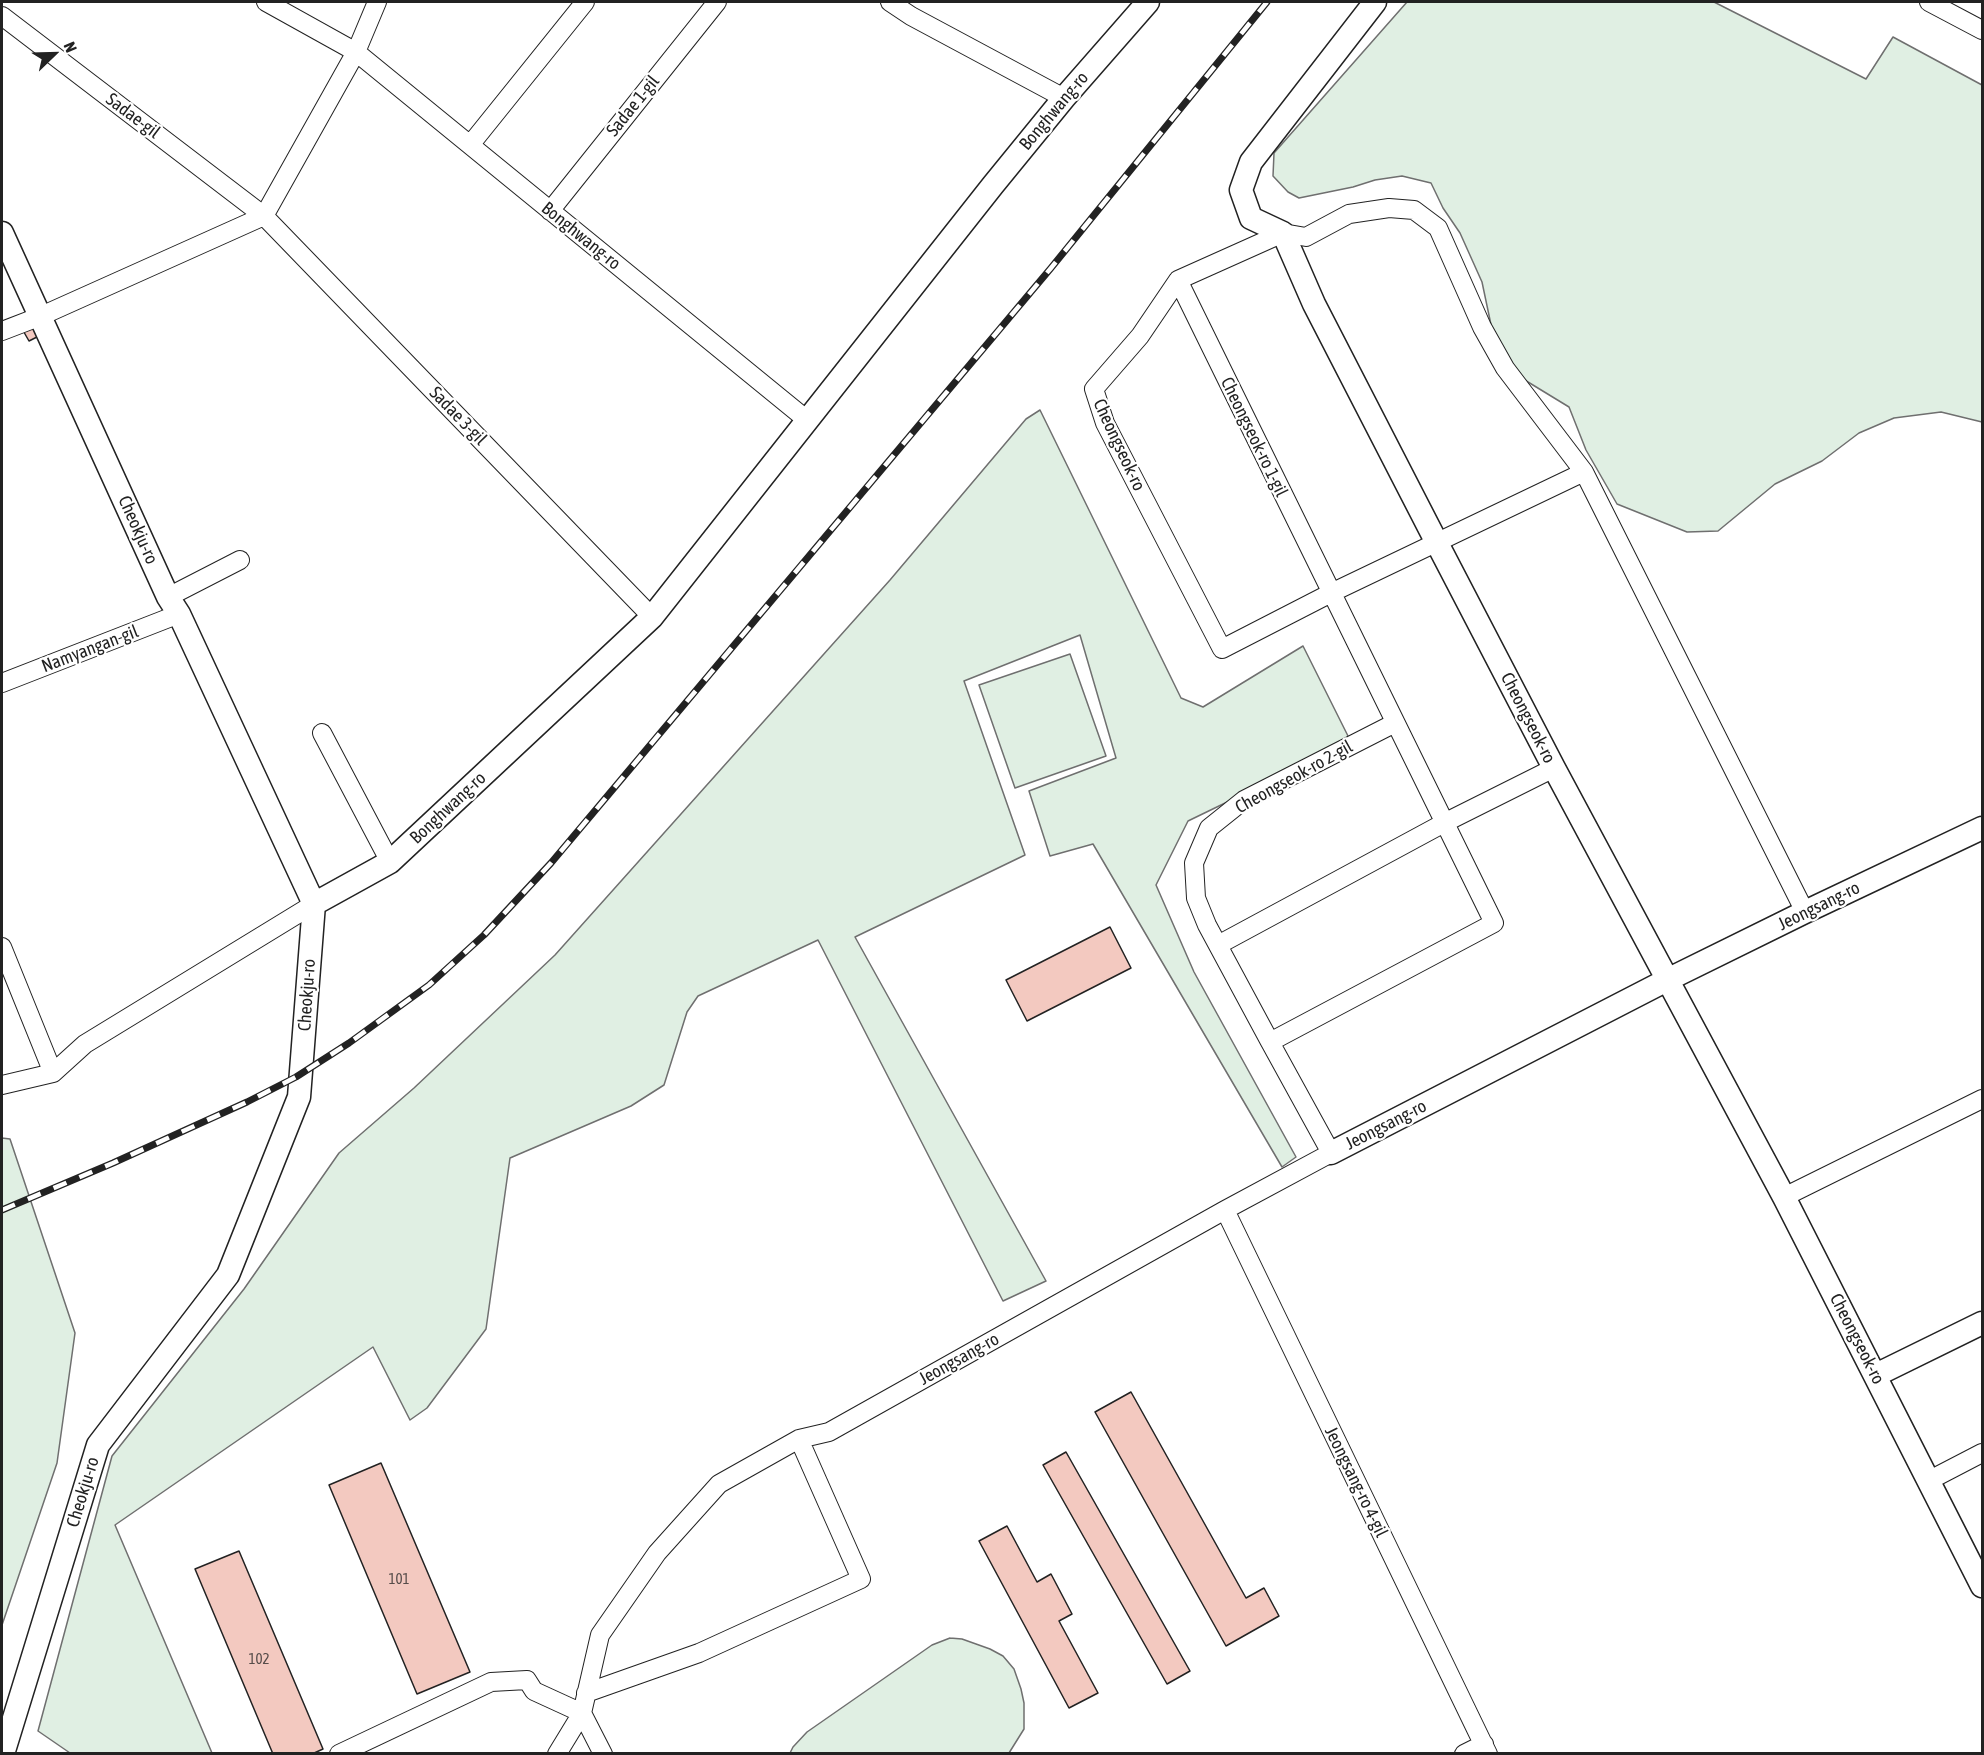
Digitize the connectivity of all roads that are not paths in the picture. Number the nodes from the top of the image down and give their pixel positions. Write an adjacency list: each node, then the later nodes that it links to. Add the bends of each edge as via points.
1 (266, 2): 12 (street, Bonghwang-ro)
2 (376, 2): 12 (street)
3 (585, 2): 14 (street)
4 (717, 2): 15 (street, Sadae 1-gil)
5 (890, 2): 9 (street)
6 (1148, 2): 13 (street, Bonghwang-ro)
7 (1375, 2): 18 (street, via 1251,162 1242,190 1251,218)
8 (1929, 2): 11 (street)
9 (916, 9): 13 (street)
10 (2, 16): 16 (street, Sadae-gil)
11 (1983, 30)
12 (356, 52): 14 (street, Bonghwang-ro); 16 (street)
13 (1064, 98): 22 (street, Bonghwang-ro)
14 (470, 145): 15 (street, Bonghwang-ro)
15 (550, 211): 22 (street, Bonghwang-ro)
16 (264, 216): 20 (street); 28 (street, Sadae 3-gil)
17 (2, 233): 20 (street, Cheokju-ro)
18 (1284, 233): 19 (street); 23 (street, via 1306,237 1349,214 1389,208 1414,210 1438,228 1482,327 1505,368); 24 (street, Cheongseok-ro, via 1314,304)
19 (1178, 280): 26 (street, Cheongseok-ro 1-gil); 26 (street, Cheongseok-ro, via 1140,336 1094,389 1105,423 1222,649)
20 (41, 316): 21 (street); 27 (street, Cheokju-ro)
21 (2, 331)
22 (807, 420): 28 (street, Bonghwang-ro)
23 (1584, 472): 24 (street); 37 (street)
24 (1437, 543): 26 (street); 32 (street, Cheongseok-ro)
25 (240, 560): 27 (street, Namyangan-gil)
26 (1331, 593): 30 (street, Cheongseok-ro 1-gil)
27 (174, 605): 29 (street, Namyangan-gil); 36 (street, Cheokju-ro)
28 (652, 617): 35 (street, Bonghwang-ro)
29 (2, 683)
30 (1395, 723): 33 (street); 38 (street, Cheongseok-ro 2-gil, via 1244,800 1209,828 1194,862 1196,898)
31 (322, 733): 35 (street)
32 (1554, 768): 33 (street); 40 (street, Cheongseok-ro)
33 (1444, 823): 38 (street); 41 (street, via 1494,923)
34 (1983, 828): 37 (street, Jeongsang-ro)
35 (390, 862): 36 (street, Bonghwang-ro)
36 (314, 904): 42 (street, Bonghwang-ro, via 85,1044); 57 (street, Cheokju-ro, via 299,1097 228,1275 98,1445)
37 (1805, 912): 40 (street, Jeongsang-ro)
38 (1218, 945): 41 (street, Cheongseok-ro 2-gil)
39 (2, 947): 42 (street)
40 (1667, 980): 45 (street, Jeongsang-ro); 46 (street, Cheongseok-ro)
41 (1270, 1042): 45 (street, Cheongseok-ro 2-gil)
42 (53, 1073): 43 (street, Bonghwang-ro)
43 (2, 1085)
44 (1983, 1099): 46 (street)
45 (1331, 1153): 47 (street, Jeongsang-ro)
46 (1784, 1197): 49 (street, Cheongseok-ro)
47 (1224, 1210): 50 (street, Jeongsang-ro, via 829,1432); 56 (street, Jeongsang-ro 4-gil)
48 (1983, 1323): 49 (street)
49 (1876, 1375): 52 (street, Cheongseok-ro)
50 (799, 1439): 54 (street, Jeongsang-ro, via 719,1484 657,1553 600,1635); 54 (street, via 861,1579 699,1653)
51 (1983, 1453): 52 (street)
52 (1928, 1481): 53 (street, Cheongseok-ro)
53 (1983, 1586)
54 (586, 1693): 55 (street, Jeongsang-ro)
55 (582, 1713): 58 (street, via 534,1692 528,1680 491,1682); 59 (street, Jeongsang-ro); 60 (street)
56 (1486, 1749): 61 (street)
57 (3, 1754)
58 (339, 1754)
59 (557, 1754)
60 (603, 1754)
61 (1464, 1754)

